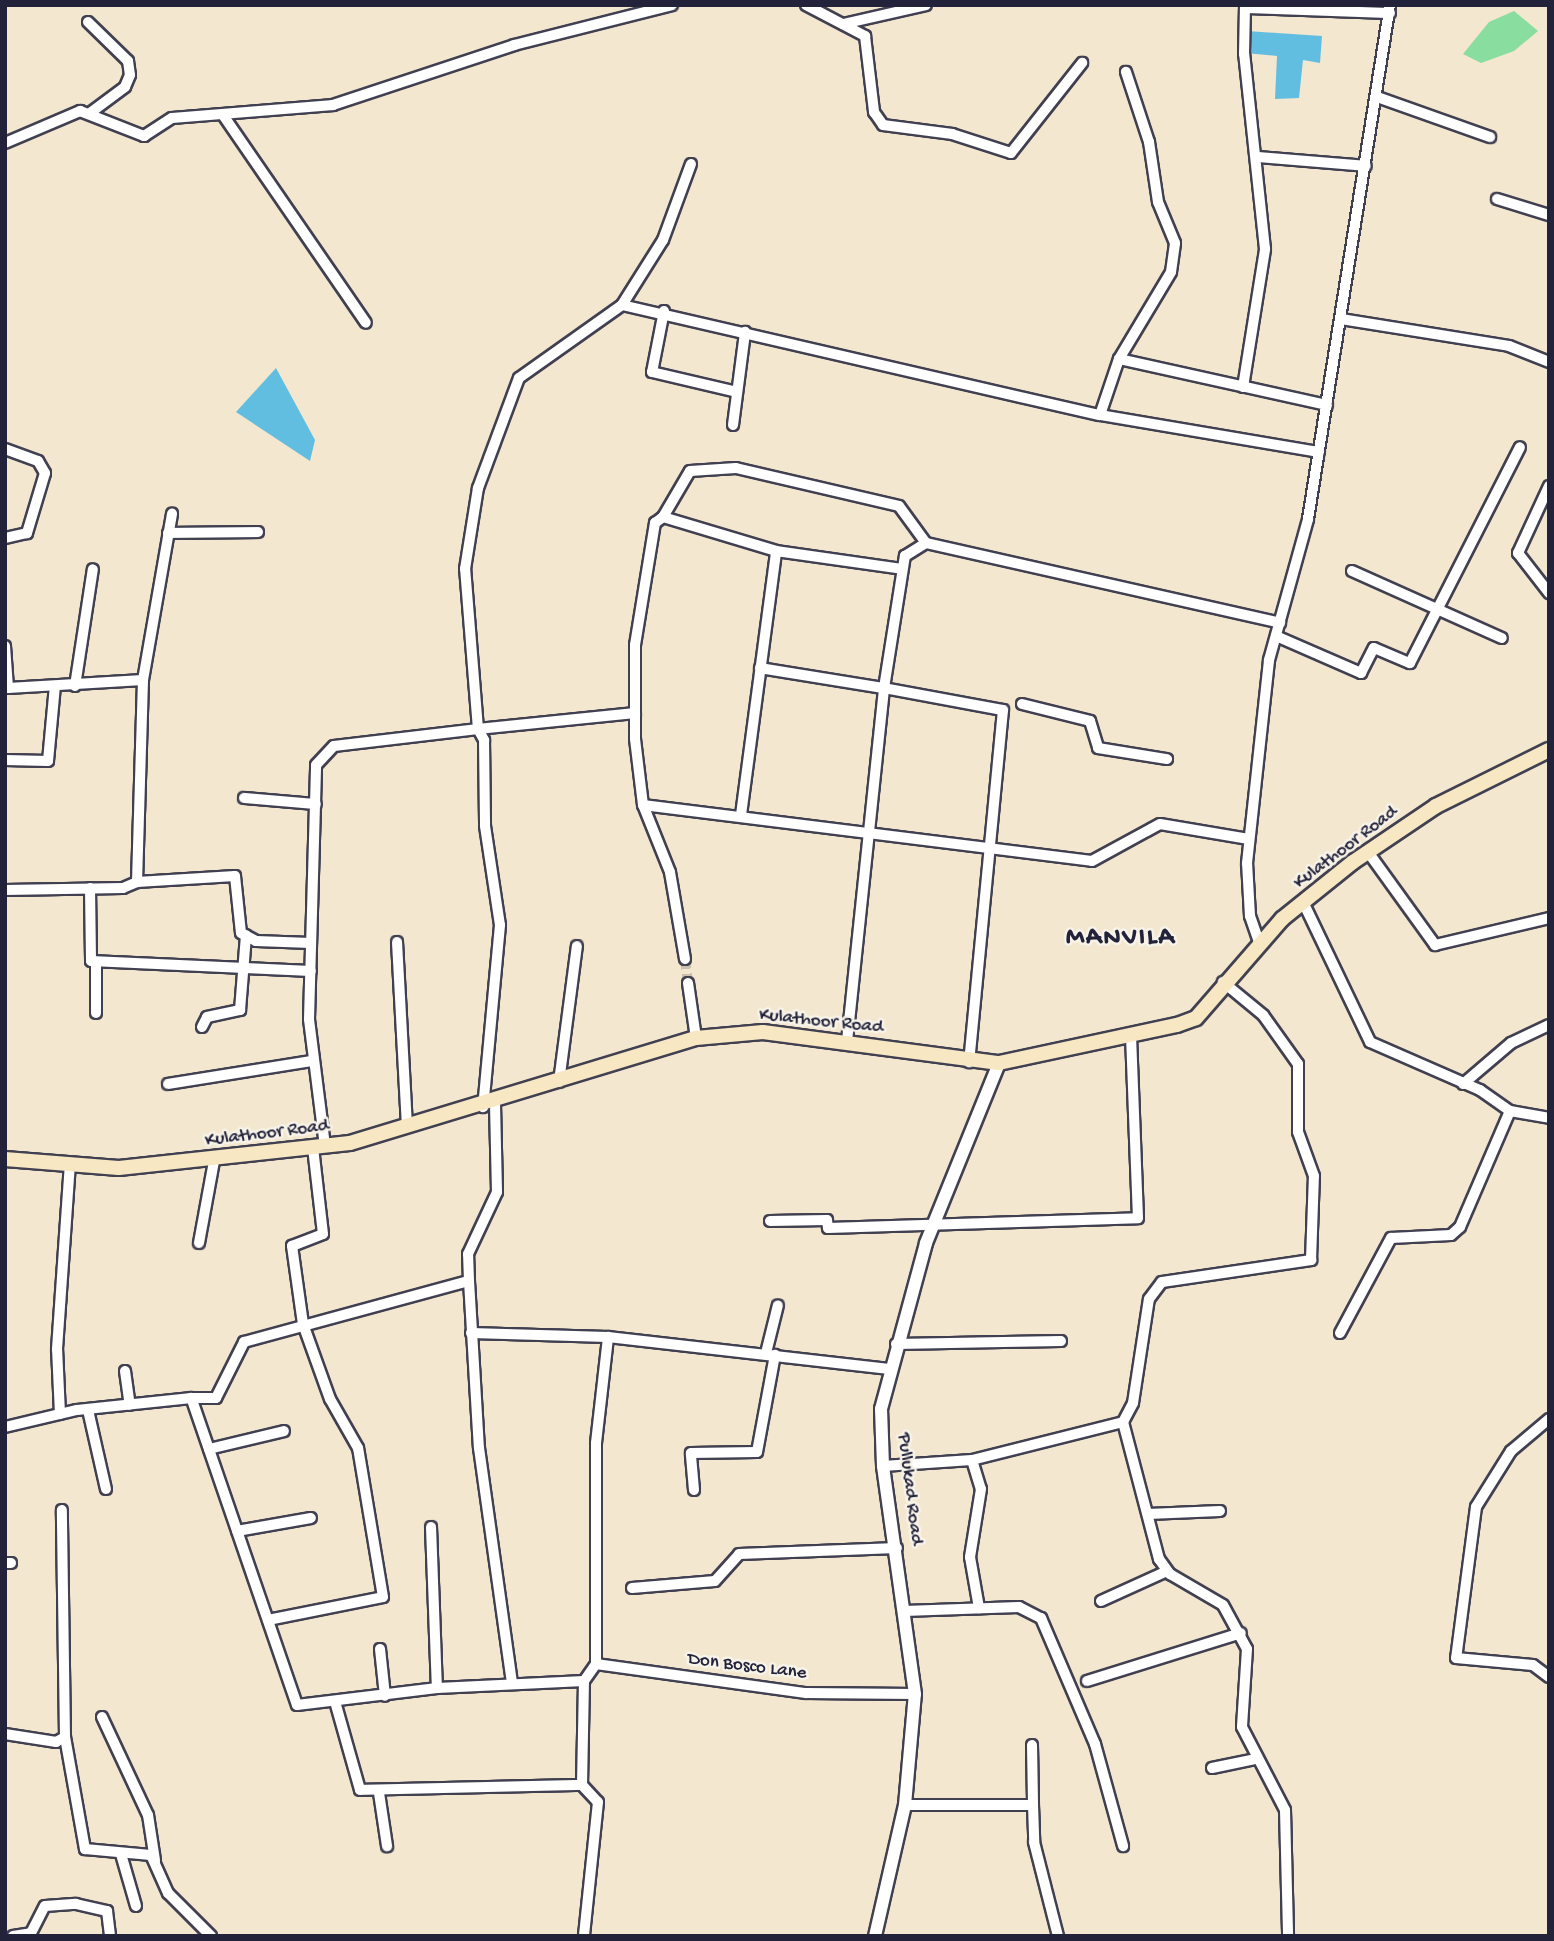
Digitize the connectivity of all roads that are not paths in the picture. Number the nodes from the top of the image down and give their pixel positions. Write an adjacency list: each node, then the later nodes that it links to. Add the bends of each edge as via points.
1 (672, 5): 12 (street, via 514,45 333,105)
2 (806, 5): 7 (street)
3 (926, 5): 7 (street)
4 (1245, 7): 5 (street); 15 (street, via 1244,54)
5 (1390, 9): 10 (street)
6 (88, 22): 11 (street, via 128,61 130,75 125,87)
7 (843, 24): 8 (street, via 865,36 874,111 883,125 951,134 1011,153)
8 (1082, 63)
9 (1126, 72): 25 (street, via 1149,142 1157,201 1175,243 1171,272)
10 (1377, 97): 13 (street); 17 (street)
11 (90, 113): 12 (street, via 145,136 172,118); 14 (street, via 55,120)
12 (223, 115): 23 (street)
13 (1490, 136)
14 (5, 144)
15 (1257, 157): 17 (street); 27 (street, via 1265,249)
16 (691, 164): 20 (street, via 663,240)
17 (1366, 166): 22 (street)
18 (1497, 200): 19 (street)
19 (1549, 215)
20 (622, 305): 21 (street); 60 (street, via 519,378 478,488 465,569)
21 (664, 311): 24 (street); 28 (street, via 652,372)
22 (1341, 319): 26 (street, via 1509,346); 29 (street)
23 (366, 323)
24 (746, 331): 28 (street); 30 (street)
25 (1119, 359): 27 (street); 30 (street)
26 (1549, 362)
27 (1243, 387): 29 (street)
28 (737, 391): 31 (street)
29 (1327, 405): 34 (street)
30 (1100, 415): 34 (street)
31 (733, 425)
32 (1520, 447): 47 (street)
33 (5, 449): 40 (street, via 38,461 45,473 27,533)
34 (1319, 452): 48 (street)
35 (1549, 486): 46 (street, via 1518,553)
36 (172, 513): 39 (street)
37 (663, 517): 41 (street, via 690,471 736,468 899,506); 42 (street); 59 (street, via 655,523 635,645)
38 (258, 532): 39 (street)
39 (168, 533): 53 (street)
40 (5, 538)
41 (926, 542): 44 (street, via 913,546); 48 (street)
42 (776, 551): 44 (street); 52 (street)
43 (93, 569): 55 (street)
44 (902, 569): 56 (street)
45 (1352, 571): 47 (street)
46 (1549, 593)
47 (1439, 610): 49 (street, via 1410,663 1374,648 1361,673); 50 (street)
48 (1280, 622): 49 (street)
49 (1276, 636): 69 (street)
50 (1502, 638)
51 (5, 646): 57 (street)
52 (760, 668): 56 (street); 67 (street)
53 (143, 680): 55 (street); 72 (street)
54 (55, 686): 55 (street); 57 (street); 63 (street, via 48,761)
55 (75, 686)
56 (884, 688): 68 (street); 70 (street, via 1003,710)
57 (6, 689)
58 (1023, 704): 62 (street, via 1090,720 1098,748)
59 (635, 713): 60 (street); 66 (street)
60 (478, 729): 65 (street, via 334,746 316,765); 100 (street, via 487,749 485,827 499,925)
61 (1549, 750): 71 (main road, Kulathoor Road, via 1436,806)
62 (1167, 759)
63 (5, 760)
64 (244, 798): 65 (street)
65 (316, 804): 80 (street)
66 (643, 805): 67 (street); 82 (street, via 670,872)
67 (741, 815): 68 (street)
68 (866, 836): 70 (street); 93 (street)
69 (1249, 839): 70 (street, via 1160,824 1092,861); 79 (street, via 1247,893)
70 (988, 849): 95 (street)
71 (1368, 852): 75 (main road, Kulathoor Road); 76 (street, via 1435,945)
72 (137, 882): 73 (street); 77 (street, via 235,876)
73 (90, 888): 74 (street); 83 (street)
74 (5, 890)
75 (1304, 904): 79 (main road, Kulathoor Road); 98 (street, via 1370,1042)
76 (1549, 918)
77 (246, 935): 80 (street); 84 (street)
78 (397, 942): 103 (street)
79 (1259, 942): 86 (main road, Kulathoor Road)
80 (311, 943): 85 (street)
81 (577, 946): 97 (street)
82 (685, 960)
83 (96, 962): 84 (street); 88 (street)
84 (239, 969): 85 (street); 90 (street, via 240,1010 206,1017)
85 (311, 971): 94 (street)
86 (1223, 982): 91 (main road, Kulathoor Road, via 1196,1018); 127 (street, via 1263,1015 1297,1064 1297,1132 1314,1176 1314,1251 1311,1260 1162,1282 1149,1299 1133,1403)
87 (688, 983): 92 (street)
88 (96, 1013)
89 (1549, 1026): 98 (street, via 1511,1043)
90 (202, 1027)
91 (1131, 1034): 96 (main road, Kulathoor Road); 109 (street, via 1139,1218)
92 (696, 1038): 93 (main road, Kulathoor Road, via 763,1032); 97 (main road, Kulathoor Road)
93 (847, 1041): 95 (main road, Kulathoor Road)
94 (311, 1061): 99 (street); 104 (street)
95 (969, 1062): 96 (main road, Kulathoor Road)
96 (999, 1063): 109 (street, Pullukad Road)
97 (558, 1082): 100 (main road, Kulathoor Road)
98 (1469, 1083): 101 (street)
99 (168, 1084)
100 (489, 1105): 103 (main road, Kulathoor Road); 111 (street, via 497,1192 468,1254)
101 (1510, 1111): 102 (street); 115 (street, via 1460,1227 1451,1235 1391,1238)
102 (1549, 1118)
103 (407, 1127): 104 (main road, Kulathoor Road)
104 (319, 1146): 106 (main road, Kulathoor Road); 113 (street, via 323,1234 292,1246)
105 (5, 1159): 107 (main road, Kulathoor Road)
106 (214, 1161): 107 (main road, Kulathoor Road); 110 (street)
107 (71, 1165): 125 (street, via 57,1349)
108 (770, 1221): 109 (street, via 827,1220 828,1228)
109 (934, 1227): 118 (street, Pullukad Road)
110 (199, 1243)
111 (469, 1281): 113 (street); 114 (street)
112 (778, 1305): 119 (street)
113 (303, 1324): 122 (street, via 244,1342 216,1398); 147 (street, via 330,1399 358,1448 383,1597)
114 (471, 1333): 116 (street); 154 (street, via 479,1448)
115 (1340, 1333)
116 (608, 1337): 119 (street); 150 (street, via 596,1443)
117 (1061, 1341): 118 (street)
118 (896, 1344): 120 (street, Pullukad Road)
119 (770, 1354): 120 (street); 134 (street, via 757,1452 691,1453)
120 (889, 1369): 132 (street, Pullukad Road, via 881,1409)
121 (125, 1371): 123 (street)
122 (191, 1398): 123 (street); 130 (street)
123 (130, 1405): 124 (street)
124 (88, 1410): 125 (street); 133 (street)
125 (60, 1414): 128 (street)
126 (1549, 1419): 151 (street, via 1511,1451 1476,1507 1456,1658 1533,1665)
127 (1123, 1422): 131 (street); 137 (street)
128 (5, 1427)
129 (284, 1431): 130 (street)
130 (209, 1449): 140 (street)
131 (972, 1460): 132 (street); 145 (street, via 981,1489 970,1557)
132 (883, 1466): 141 (street, Pullukad Road)
133 (106, 1489)
134 (694, 1490)
135 (62, 1510): 161 (street)
136 (1220, 1511): 137 (street)
137 (1148, 1514): 142 (street)
138 (311, 1518): 140 (street)
139 (431, 1527): 155 (street)
140 (237, 1531): 147 (street)
141 (897, 1548): 143 (street, via 740,1554 715,1581); 146 (street, Pullukad Road)
142 (1167, 1571): 144 (street); 148 (street, via 1223,1605)
143 (632, 1588)
144 (1101, 1601)
145 (979, 1608): 146 (street); 170 (street, via 1029,1608 1050,1629 1095,1744)
146 (904, 1611): 156 (street, Pullukad Road)
147 (268, 1620): 158 (street, via 297,1705)
148 (1241, 1633): 153 (street); 163 (street, via 1247,1649 1242,1727)
149 (380, 1649): 157 (street)
150 (596, 1664): 152 (street); 156 (street, Don Bosco Lane, via 806,1693)
151 (1549, 1677)
152 (584, 1681): 154 (street); 165 (street)
153 (1087, 1681)
154 (512, 1684): 155 (street)
155 (437, 1688): 157 (street)
156 (915, 1694): 167 (street, Pullukad Road)
157 (385, 1696): 158 (street)
158 (336, 1705): 166 (street, via 354,1783)
159 (102, 1717): 172 (street, via 148,1815)
160 (5, 1734): 161 (street, via 56,1742)
161 (65, 1737): 171 (street, via 85,1849)
162 (1032, 1745): 168 (street)
163 (1256, 1759): 164 (street); 180 (street, via 1285,1810)
164 (1212, 1768)
165 (582, 1785): 166 (street); 177 (street, via 598,1802)
166 (379, 1793): 169 (street)
167 (905, 1805): 168 (street); 178 (street, Pullukad Road)
168 (1033, 1805): 179 (street, via 1034,1842)
169 (387, 1846)
170 (1123, 1846)
171 (121, 1854): 172 (street); 173 (street)
172 (155, 1860): 176 (street, via 168,1893)
173 (136, 1906)
174 (13, 1936): 175 (street, via 31,1933 45,1906 76,1904 107,1911)
175 (110, 1936)
176 (211, 1936)
177 (583, 1936)
178 (875, 1936)
179 (1058, 1936)
180 (1288, 1936)

